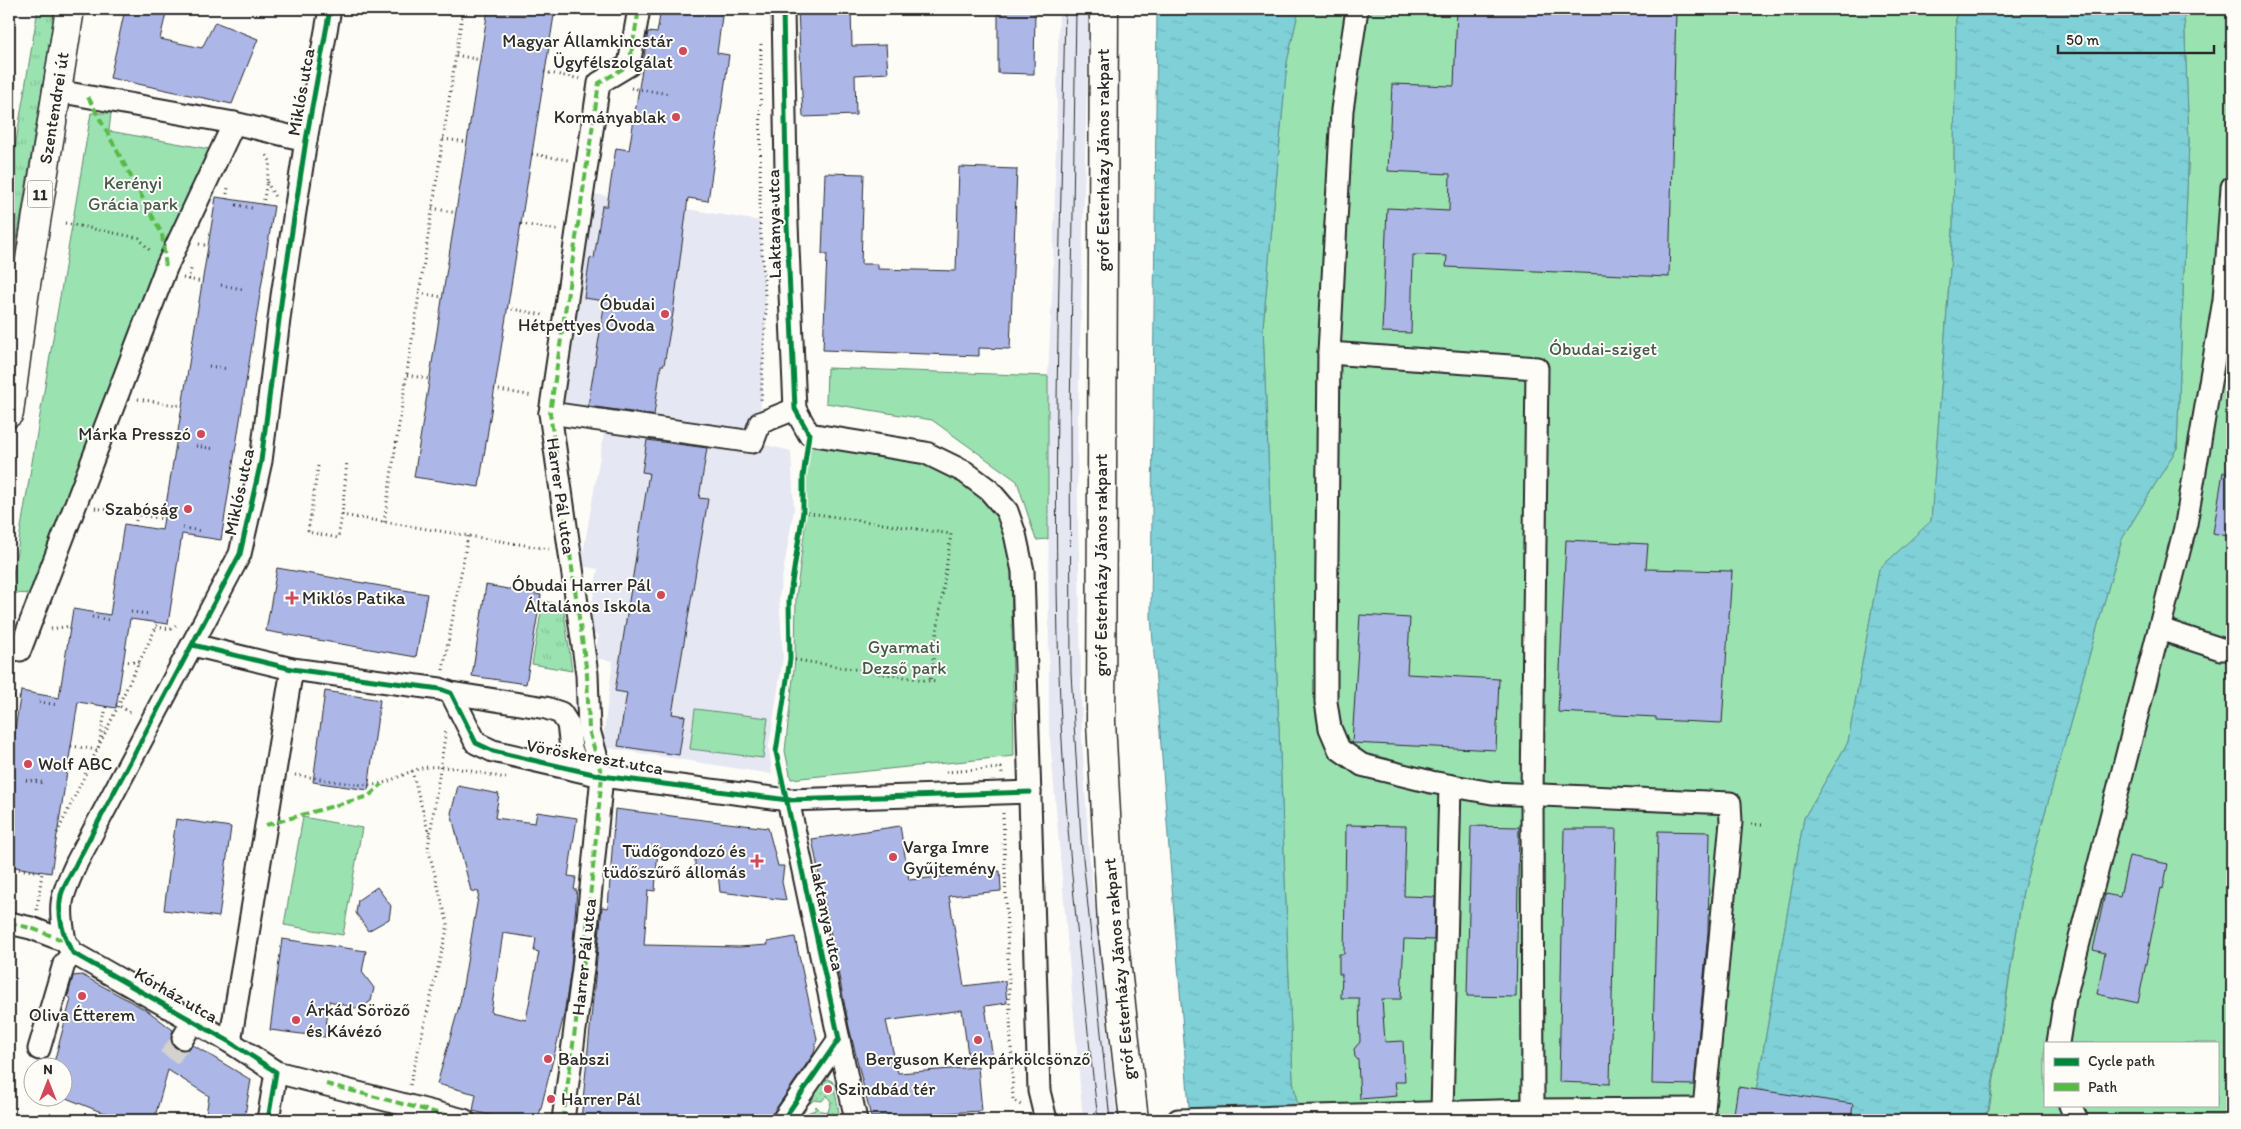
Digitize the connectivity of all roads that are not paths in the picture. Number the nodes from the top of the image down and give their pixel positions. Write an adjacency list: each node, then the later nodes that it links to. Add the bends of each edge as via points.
1 (70, 9): 7 (main road, Szentendrei út / 11)
2 (330, 9): 9 (street, Miklós utca)
3 (639, 9): 12 (street, Harrer Pál utca, via 629,65 599,83)
4 (783, 9): 13 (street, Laktanya utca)
5 (1104, 9): 45 (main road, gróf Esterházy János rakpart, via 1101,722 1112,926)
6 (1357, 9): 11 (street, via 1342,110)
7 (56, 91): 8 (street, Miklós utca); 14 (main road, Szentendrei út / 11)
8 (234, 123): 9 (street, Miklós utca); 17 (street, via 166,268 20,650)
9 (306, 140): 16 (street, Miklós utca, via 261,460 240,554)
10 (2232, 187): 15 (street, via 2224,300 2205,420 2186,524)
11 (1329, 354): 23 (street, via 1326,702 1330,728 1339,749 1362,765); 25 (street, via 1537,368)
12 (551, 406): 13 (street, via 752,442 760,422); 22 (street, Harrer Pál utca, via 587,674 589,730)
13 (795, 408): 24 (street, Laktanya utca, via 810,434 926,452 965,472 989,490 1007,512 1023,571)
14 (9, 413)
15 (2160, 629): 18 (street); 31 (street, via 2065,998)
16 (193, 645): 19 (street); 28 (street, Miklós utca, via 62,896 61,918)
17 (9, 648)
18 (2232, 649)
19 (292, 669): 20 (street); 30 (street, Kórház utca)
20 (446, 691): 21 (street, Vöröskereszt utca, via 476,743 494,751); 21 (street, via 561,713 568,724 571,748)
21 (579, 770): 22 (street, Vöröskereszt utca)
22 (602, 776): 26 (street, Vöröskereszt utca); 42 (street, Harrer Pál utca)
23 (1450, 786): 25 (street); 36 (street)
24 (1030, 792): 26 (street, Vöröskereszt utca); 37 (street, Laktanya utca, via 1039,1091)
25 (1532, 796): 35 (street); 38 (street, via 1730,803 1731,822)
26 (788, 800): 29 (street, Laktanya utca)
27 (9, 923): 28 (street, Kórház utca, via 30,928)
28 (69, 947): 30 (street, Kórház utca, via 188,1030); 32 (street)
29 (839, 1039): 43 (street); 44 (street)
30 (230, 1042): 33 (street, Kórház utca)
31 (2058, 1042)
32 (39, 1049)
33 (276, 1072): 40 (street); 41 (street, Kórház utca)
34 (2070, 1106): 47 (street)
35 (1533, 1110): 38 (street); 39 (street)
36 (1442, 1112): 39 (street); 46 (street)
37 (1037, 1115)
38 (1703, 1115)
39 (1472, 1116)
40 (268, 1120)
41 (464, 1120)
42 (564, 1120)
43 (783, 1120)
44 (856, 1120)
45 (1134, 1120)
46 (1178, 1120)
47 (2077, 1120)

